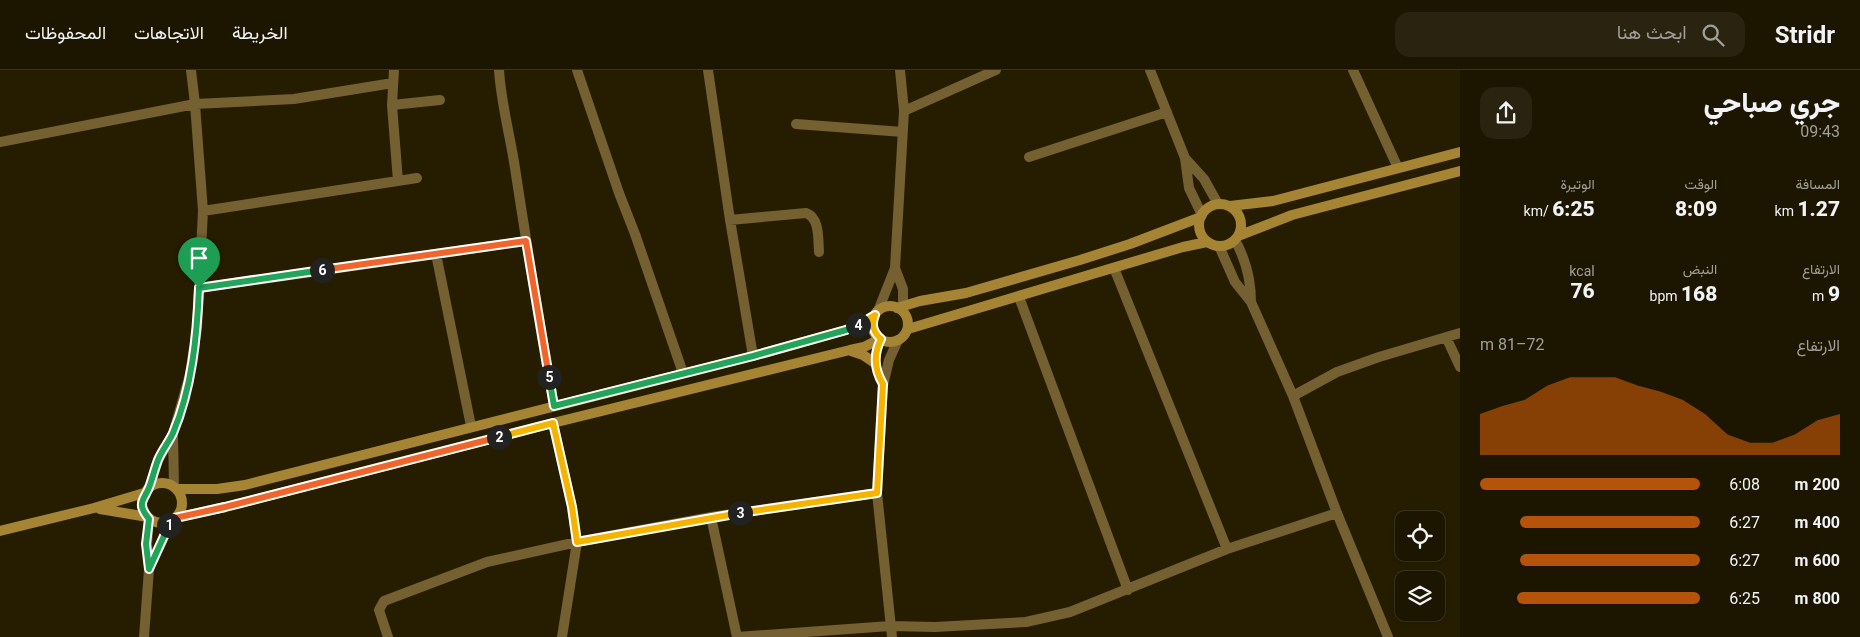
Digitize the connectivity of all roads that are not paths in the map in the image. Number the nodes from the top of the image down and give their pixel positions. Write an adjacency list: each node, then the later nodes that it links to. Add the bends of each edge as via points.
1 (191, 70): 12 (street)
2 (394, 70): 10 (street)
3 (499, 70): 32 (street)
4 (577, 70): 53 (street)
5 (708, 70): 30 (street)
6 (900, 70): 14 (street)
7 (996, 70): 14 (street)
8 (1150, 70): 15 (street)
9 (1353, 70): 22 (street)
10 (393, 83): 12 (street, via 294,99); 13 (street)
11 (440, 100): 13 (street)
12 (195, 104): 18 (street); 28 (street)
13 (392, 105): 25 (street)
14 (904, 111): 17 (street)
15 (1167, 112): 20 (street); 21 (street)
16 (796, 124): 17 (street)
17 (903, 132): 37 (street)
18 (0, 142)
19 (1460, 152): 22 (street)
20 (1029, 157)
21 (1186, 158): 26 (street, via 1204,179); 29 (street, via 1189,188)
22 (1398, 168): 27 (street, via 1273,202)
23 (1460, 171): 31 (street, via 1292,215)
24 (417, 178): 25 (street)
25 (398, 181): 28 (street)
26 (1218, 204): 27 (street); 29 (street)
27 (1230, 206): 31 (street, via 1240,220)
28 (204, 212): 39 (street)
29 (1201, 216): 33 (street, via 1200,231); 42 (street, via 1137,242 1080,260)
30 (730, 220): 35 (street, via 810,214 816,222); 50 (street)
31 (1237, 238): 34 (street); 41 (street, via 1248,270)
32 (526, 241): 36 (street); 56 (street)
33 (1207, 242): 34 (street); 38 (street)
34 (1219, 246): 41 (street, via 1235,282)
35 (819, 252)
36 (436, 254): 39 (street); 58 (street)
37 (895, 268): 42 (street, via 903,289); 43 (street)
38 (1114, 268): 40 (street); 70 (street)
39 (199, 288): 59 (street, via 194,352)
40 (1019, 297): 44 (street); 72 (street)
41 (1251, 302): 55 (street)
42 (901, 308): 43 (street, via 891,306); 44 (street, via 908,319)
43 (876, 313): 47 (street, via 873,328); 50 (street, via 846,330)
44 (908, 329): 48 (street)
45 (1460, 333): 46 (street)
46 (1446, 337): 52 (street); 55 (street, via 1337,372)
47 (881, 339): 48 (street); 49 (street); 51 (street)
48 (898, 340): 54 (street)
49 (850, 350): 51 (street); 57 (street)
50 (753, 356): 53 (street)
51 (875, 363): 54 (street)
52 (1460, 367)
53 (683, 373): 56 (street)
54 (883, 384): 62 (street)
55 (1293, 396): 64 (street)
56 (554, 406): 58 (street)
57 (553, 423): 67 (street); 69 (street)
58 (471, 426): 60 (street, via 244,485 216,489)
59 (173, 434): 60 (street); 61 (street, via 158,460)
60 (175, 488): 61 (street, via 162,483); 67 (street, via 180,494 181,507)
61 (147, 491): 63 (street); 66 (street, via 142,506)
62 (877, 493): 65 (street); 73 (street)
63 (94, 508): 66 (street); 68 (street)
64 (1337, 513): 70 (street); 79 (street)
65 (711, 517): 69 (street); 77 (street)
66 (149, 518): 67 (street, via 161,523); 71 (street, via 146,544)
67 (174, 519): 71 (street)
68 (0, 531)
69 (577, 542): 75 (street, via 487,562 384,601 379,610); 76 (street)
70 (1227, 549): 72 (street)
71 (149, 569): 74 (street)
72 (1128, 590): 73 (street, via 1070,612 1026,622)
73 (890, 626): 77 (street); 78 (street)
74 (144, 637)
75 (388, 637)
76 (562, 637)
77 (737, 637)
78 (892, 637)
79 (1388, 637)

